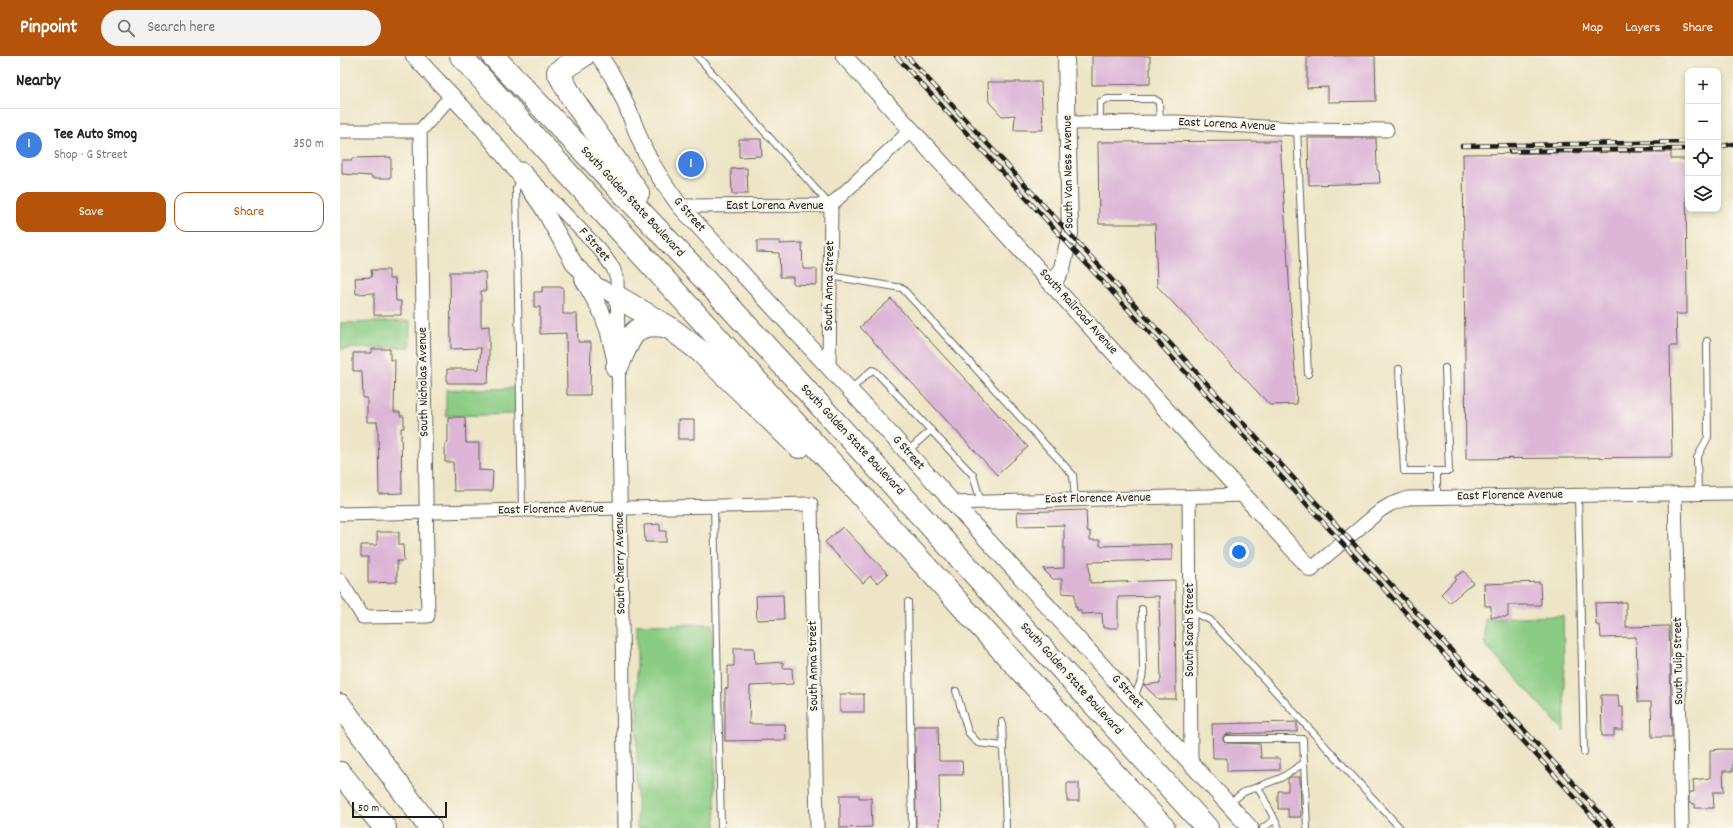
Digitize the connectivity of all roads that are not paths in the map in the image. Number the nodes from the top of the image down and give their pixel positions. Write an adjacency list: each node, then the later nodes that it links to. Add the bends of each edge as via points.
1 (414, 56): 10 (street, F Street)
2 (461, 56): 60 (highway)
3 (493, 56): 24 (highway, South Golden State Boulevard)
4 (583, 56): 9 (highway)
5 (599, 56): 22 (street, G Street, via 615,79 648,155)
6 (697, 56): 21 (lane)
7 (844, 56): 16 (street, South Railroad Avenue)
8 (1066, 56): 12 (street, South Van Ness Avenue)
9 (557, 64): 24 (highway, via 572,98)
10 (452, 95): 14 (street, F Street); 18 (street)
11 (1160, 122): 13 (street, East Lorena Avenue); 13 (lane, via 1159,102 1154,99 1106,99 1100,102); 15 (street, East Lorena Avenue)
12 (1068, 123): 13 (street, East Lorena Avenue); 26 (street, South Van Ness Avenue, via 1070,234 1062,268)
13 (1100, 123)
14 (483, 129): 20 (street, F Street); 27 (street, F Street, via 608,260 617,278)
15 (1297, 129): 17 (street, East Lorena Avenue); 34 (lane)
16 (911, 130): 21 (street, East Lorena Avenue); 26 (street, South Railroad Avenue)
17 (1387, 130)
18 (420, 131): 19 (street); 53 (street, South Nicholas Avenue)
19 (340, 132)
20 (522, 178): 23 (street, F Street, via 543,208); 52 (lane, via 516,189)
21 (831, 205): 22 (street, East Lorena Avenue); 25 (street, South Anna Street)
22 (680, 206): 31 (street, G Street)
23 (575, 265): 27 (street, F Street, via 592,282); 30 (street, via 601,311)
24 (695, 269): 82 (highway, South Golden State Boulevard)
25 (830, 276): 31 (street, South Anna Street); 46 (lane, via 902,288 1072,475)
26 (1053, 284): 42 (street, South Railroad Avenue)
27 (618, 298): 28 (highway); 30 (street, South Cherry Avenue)
28 (670, 328): 30 (highway, via 648,324 639,328 630,339); 60 (highway, via 700,351)
29 (1707, 341): 41 (lane, via 1708,437 1697,458)
30 (617, 367): 51 (street, South Cherry Avenue)
31 (829, 368): 35 (street, G Street)
32 (1445, 368): 38 (lane, via 1448,471)
33 (1399, 369): 38 (lane, via 1404,471)
34 (1308, 374)
35 (850, 390): 36 (lane, via 872,370 876,371); 37 (street, G Street)
36 (931, 430): 37 (lane); 47 (lane, via 974,475)
37 (907, 452): 48 (street, G Street)
38 (1436, 470): 44 (lane)
39 (1733, 493): 41 (street, East Florence Avenue)
40 (1675, 494): 41 (street, East Florence Avenue); 43 (street, East Florence Avenue); 88 (street, South Tulip Street)
41 (1698, 494)
42 (1244, 495): 45 (street, East Florence Avenue); 55 (street, South Railroad Avenue)
43 (1578, 495): 44 (street, East Florence Avenue); 67 (lane)
44 (1437, 496): 55 (street, East Florence Avenue, via 1408,498 1391,504)
45 (1189, 497): 46 (street, East Florence Avenue); 59 (street, South Sarah Street)
46 (1075, 500): 47 (street, East Florence Avenue)
47 (981, 502): 48 (street, East Florence Avenue)
48 (953, 503): 62 (street, G Street)
49 (811, 504): 50 (street, East Florence Avenue); 78 (street, South Anna Street)
50 (714, 506): 51 (street, East Florence Avenue); 77 (lane)
51 (620, 508): 52 (street, East Florence Avenue); 76 (street, South Cherry Avenue)
52 (522, 510): 53 (street, East Florence Avenue)
53 (426, 512): 54 (street, East Florence Avenue); 56 (street, South Nicholas Avenue, via 428,616 363,617)
54 (340, 514)
55 (1311, 570)
56 (340, 580)
57 (908, 602): 79 (lane)
58 (1142, 609): 62 (lane, via 1143,670)
59 (1190, 611): 68 (street, South Sarah Street); 87 (lane, via 1210,620)
60 (972, 616): 81 (highway)
61 (956, 691): 66 (lane, via 968,732 978,744)
62 (1134, 699): 68 (street, G Street)
63 (340, 705): 75 (highway)
64 (1002, 722): 66 (lane)
65 (1227, 739): 69 (lane, via 1303,739)
66 (1003, 746): 80 (lane)
67 (1584, 752)
68 (1191, 763): 72 (street, G Street)
69 (1304, 763): 71 (lane, via 1281,778); 86 (lane)
70 (340, 773): 74 (highway)
71 (1258, 787): 72 (lane, via 1244,792); 73 (lane)
72 (1228, 804): 83 (street, G Street)
73 (1274, 820): 84 (lane); 85 (lane)
74 (385, 828)
75 (430, 828)
76 (625, 828)
77 (721, 828)
78 (817, 828)
79 (912, 828)
80 (1006, 828)
81 (1164, 828)
82 (1207, 828)
83 (1250, 828)
84 (1263, 828)
85 (1279, 828)
86 (1307, 828)
87 (1400, 828)
88 (1682, 828)

